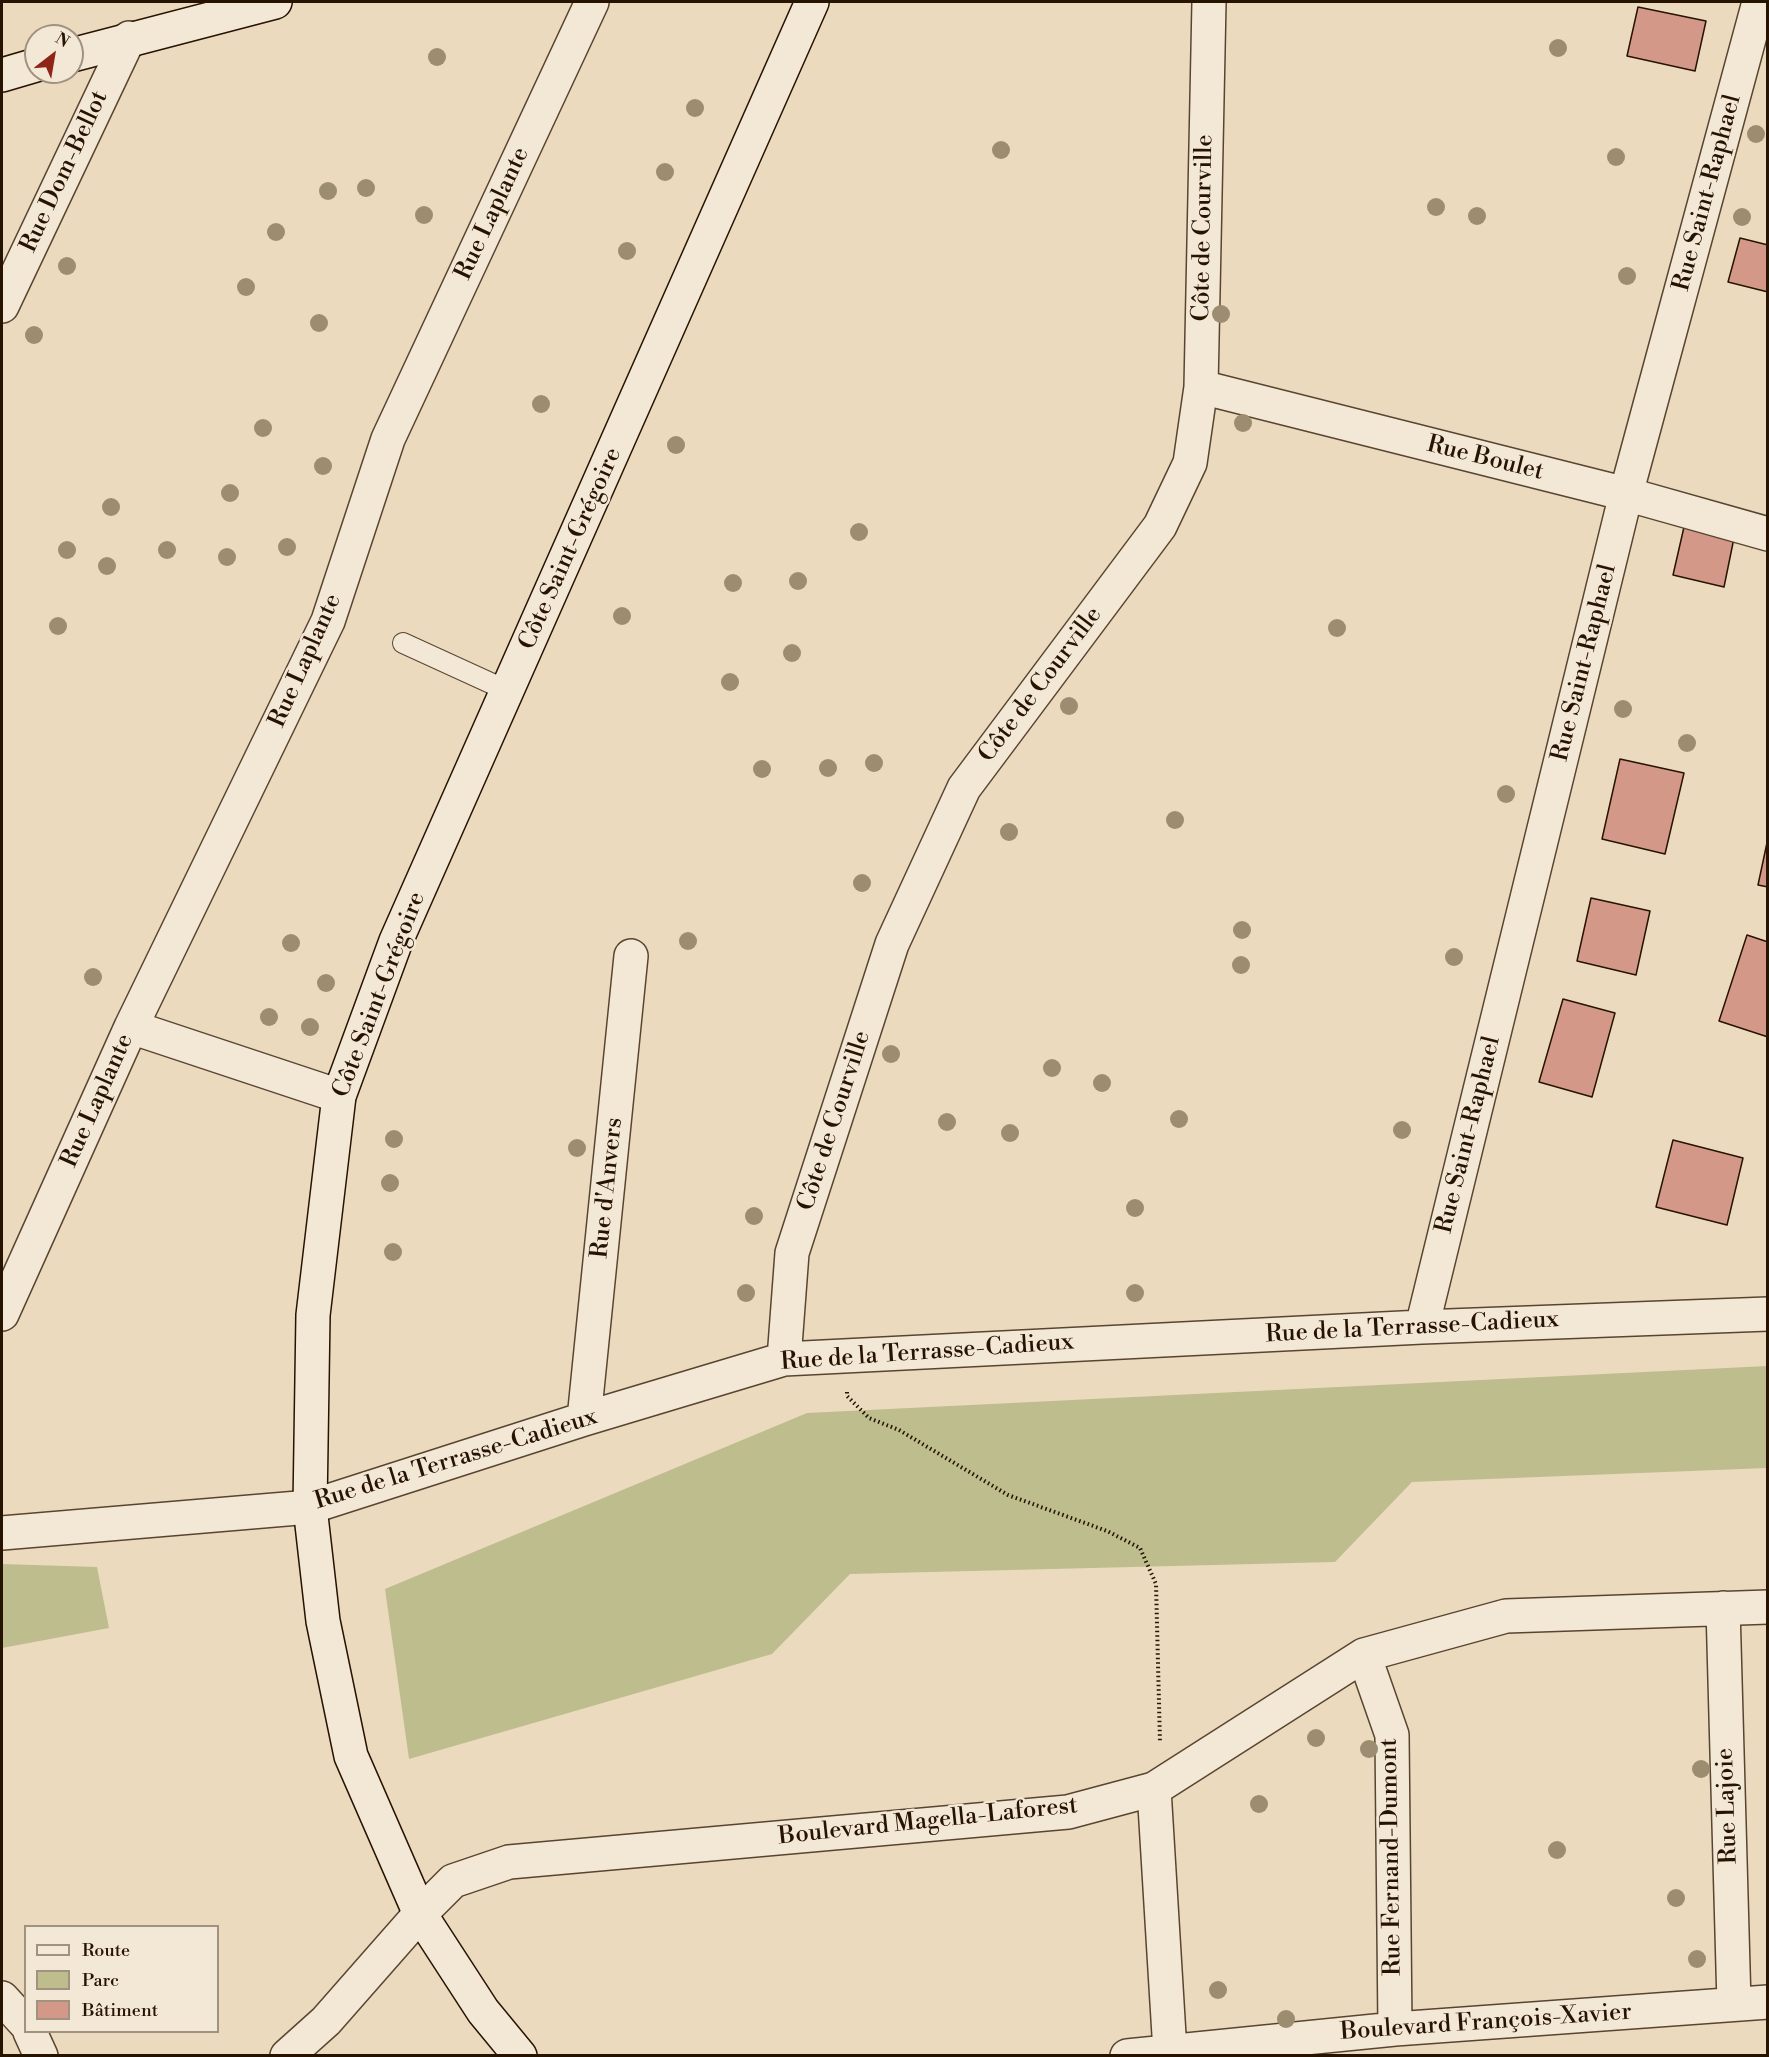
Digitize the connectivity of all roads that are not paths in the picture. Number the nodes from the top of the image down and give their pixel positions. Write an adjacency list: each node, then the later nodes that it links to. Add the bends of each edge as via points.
1 (275, 2): 6 (street)
2 (592, 2): 17 (street, Rue Laplante, via 388,439 328,621)
3 (812, 2): 15 (street, Côte Saint-Grégoire)
4 (1209, 2): 11 (street, Côte de Courville)
5 (1760, 2): 12 (street, Rue Saint-Raphael)
6 (129, 38): 7 (street); 10 (street, Rue Dom-Bellot)
7 (84, 51)
8 (24, 69): 9 (street)
9 (2, 75)
10 (2, 306)
11 (1200, 387): 12 (street, Rue Boulet); 22 (street, Côte de Courville, via 1190,464 1160,526 964,788 891,944 792,1253)
12 (1626, 494): 13 (street, Rue Boulet); 21 (street, Rue Saint-Raphael)
13 (1767, 534)
14 (403, 643): 15 (lane)
15 (508, 691): 18 (street, Côte Saint-Grégoire, via 396,940)
16 (632, 956): 23 (street, Rue d'Anvers)
17 (131, 1027): 18 (street); 19 (street, Rue Laplante)
18 (339, 1096): 24 (street, Côte Saint-Grégoire, via 313,1315)
19 (2, 1314)
20 (1767, 1314): 21 (street, Rue de la Terrasse-Cadieux)
21 (1422, 1327): 22 (street, Rue de la Terrasse-Cadieux)
22 (784, 1359): 23 (street, Rue de la Terrasse-Cadieux)
23 (584, 1419): 24 (street, Rue de la Terrasse-Cadieux)
24 (310, 1507): 25 (street, Rue de la Terrasse-Cadieux); 30 (street, Côte Saint-Grégoire, via 323,1621 351,1756)
25 (2, 1533)
26 (1767, 1607): 27 (street, Boulevard Magella-Laforest)
27 (1723, 1608): 28 (street, Boulevard Magella-Laforest, via 1506,1616); 33 (street, Rue Lajoie)
28 (1364, 1654): 29 (street, Boulevard Magella-Laforest); 35 (street, Rue Fernand-Dumont, via 1392,1735)
29 (1154, 1789): 30 (street, Boulevard Magella-Laforest, via 1068,1812 509,1862 453,1881); 37 (street)
30 (420, 1914): 39 (street, via 326,2021); 40 (street, Côte Saint-Grégoire, via 483,2011)
31 (2, 1998): 34 (street)
32 (1767, 2002): 33 (street, Boulevard François-Xavier)
33 (1734, 2004): 35 (street, Boulevard François-Xavier)
34 (24, 2022)
35 (1395, 2028): 37 (street, Boulevard François-Xavier)
36 (31, 2033): 38 (street)
37 (1170, 2052): 41 (street, Boulevard François-Xavier)
38 (41, 2055)
39 (287, 2055)
40 (520, 2055)
41 (1127, 2055)

